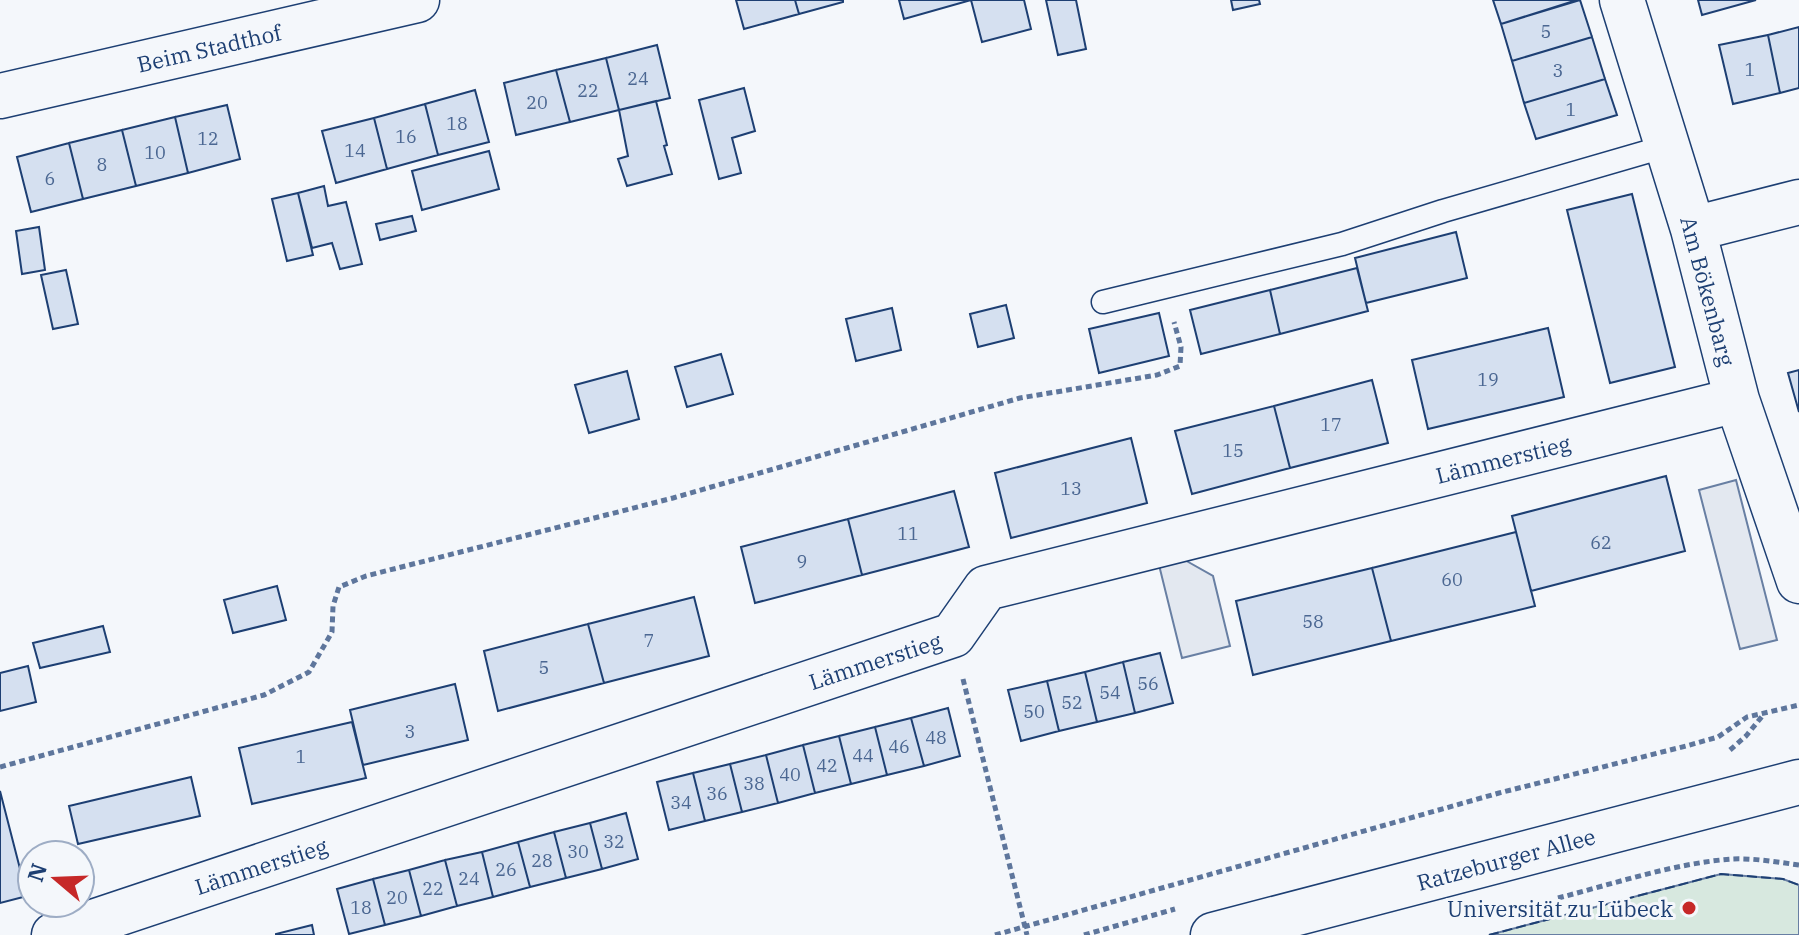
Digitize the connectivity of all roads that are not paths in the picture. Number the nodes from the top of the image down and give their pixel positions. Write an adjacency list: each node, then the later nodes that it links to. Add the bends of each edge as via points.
1 (417, 0): 3 (street, Beim Stadthof)
2 (1622, 0): 4 (street, Am Bökenbarg)
3 (0, 96)
4 (1667, 146): 6 (street, Am Bökenbarg); 7 (lane, via 1342,244)
5 (1799, 202): 6 (street)
6 (1693, 229): 8 (street, Am Bökenbarg)
7 (1103, 302)
8 (1737, 400): 9 (street, Am Bökenbarg); 11 (street, Lämmerstieg, via 986,588 953,635)
9 (1799, 581)
10 (1799, 782): 12 (street, Ratzeburger Allee)
11 (54, 935)
12 (1213, 935)

